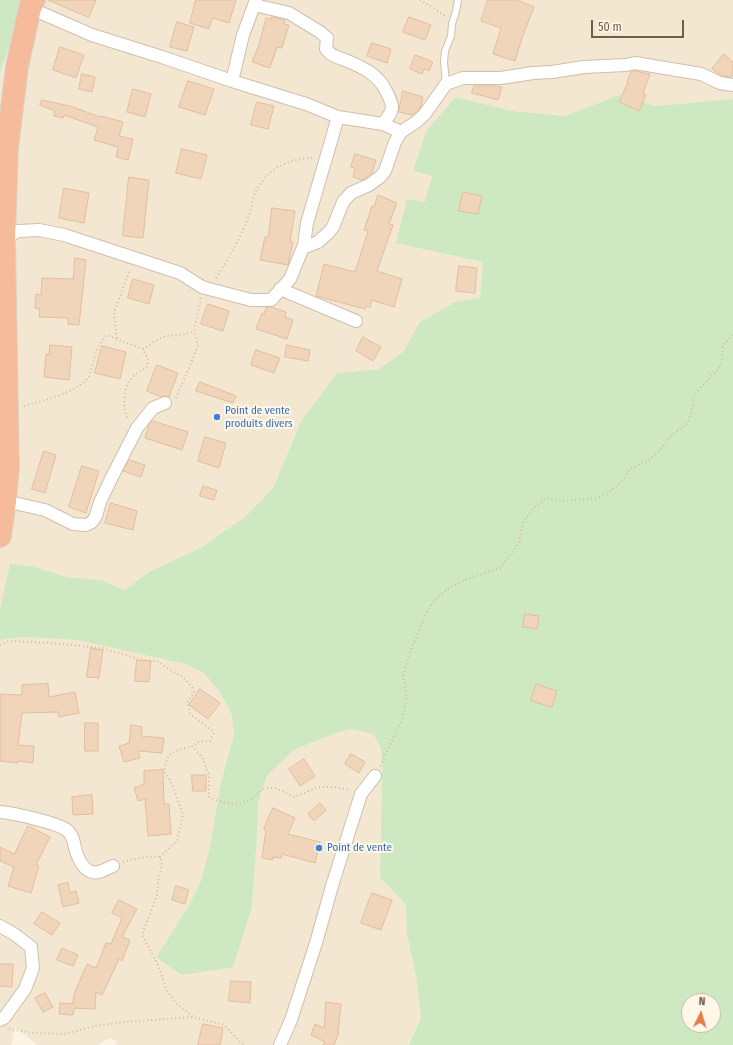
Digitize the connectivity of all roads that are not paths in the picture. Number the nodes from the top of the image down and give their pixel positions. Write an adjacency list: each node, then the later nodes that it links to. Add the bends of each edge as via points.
1 (458, 0): 5 (lane, via 451,36 445,51)
2 (255, 2): 4 (street, via 243,35); 8 (street, via 289,13 327,38 326,49 331,55 373,74 382,83 393,104 391,113)
3 (32, 4): 4 (street, via 92,35); 10 (highway, via 16,67 12,98 7,148)
4 (232, 82): 7 (street, via 306,104)
5 (446, 84): 6 (street, via 467,78 501,78 635,63 685,70); 9 (street, via 424,115)
6 (733, 85)
7 (338, 117): 8 (street); 11 (street, via 307,223)
8 (383, 124): 9 (street)
9 (401, 132): 11 (street, via 380,177 345,198 333,227 318,242)
10 (4, 239): 12 (street, via 18,231 38,230 64,235 180,273 206,288 251,300 271,300); 15 (highway, via 8,468)
11 (304, 245): 12 (street, via 290,279)
12 (280, 289): 13 (street)
13 (356, 321)
14 (165, 403): 15 (street, via 153,408 137,428 92,522 86,525 72,524 45,510)
15 (5, 501): 16 (highway)
16 (0, 536)
17 (375, 776): 22 (street, via 361,794 316,943 291,1020)
18 (0, 812): 19 (street, via 47,822 65,829 74,839 80,861 91,872 99,872)
19 (113, 866)
20 (0, 926): 21 (street, via 31,947 33,968 25,989 4,1018)
21 (3, 1024)
22 (280, 1045)

